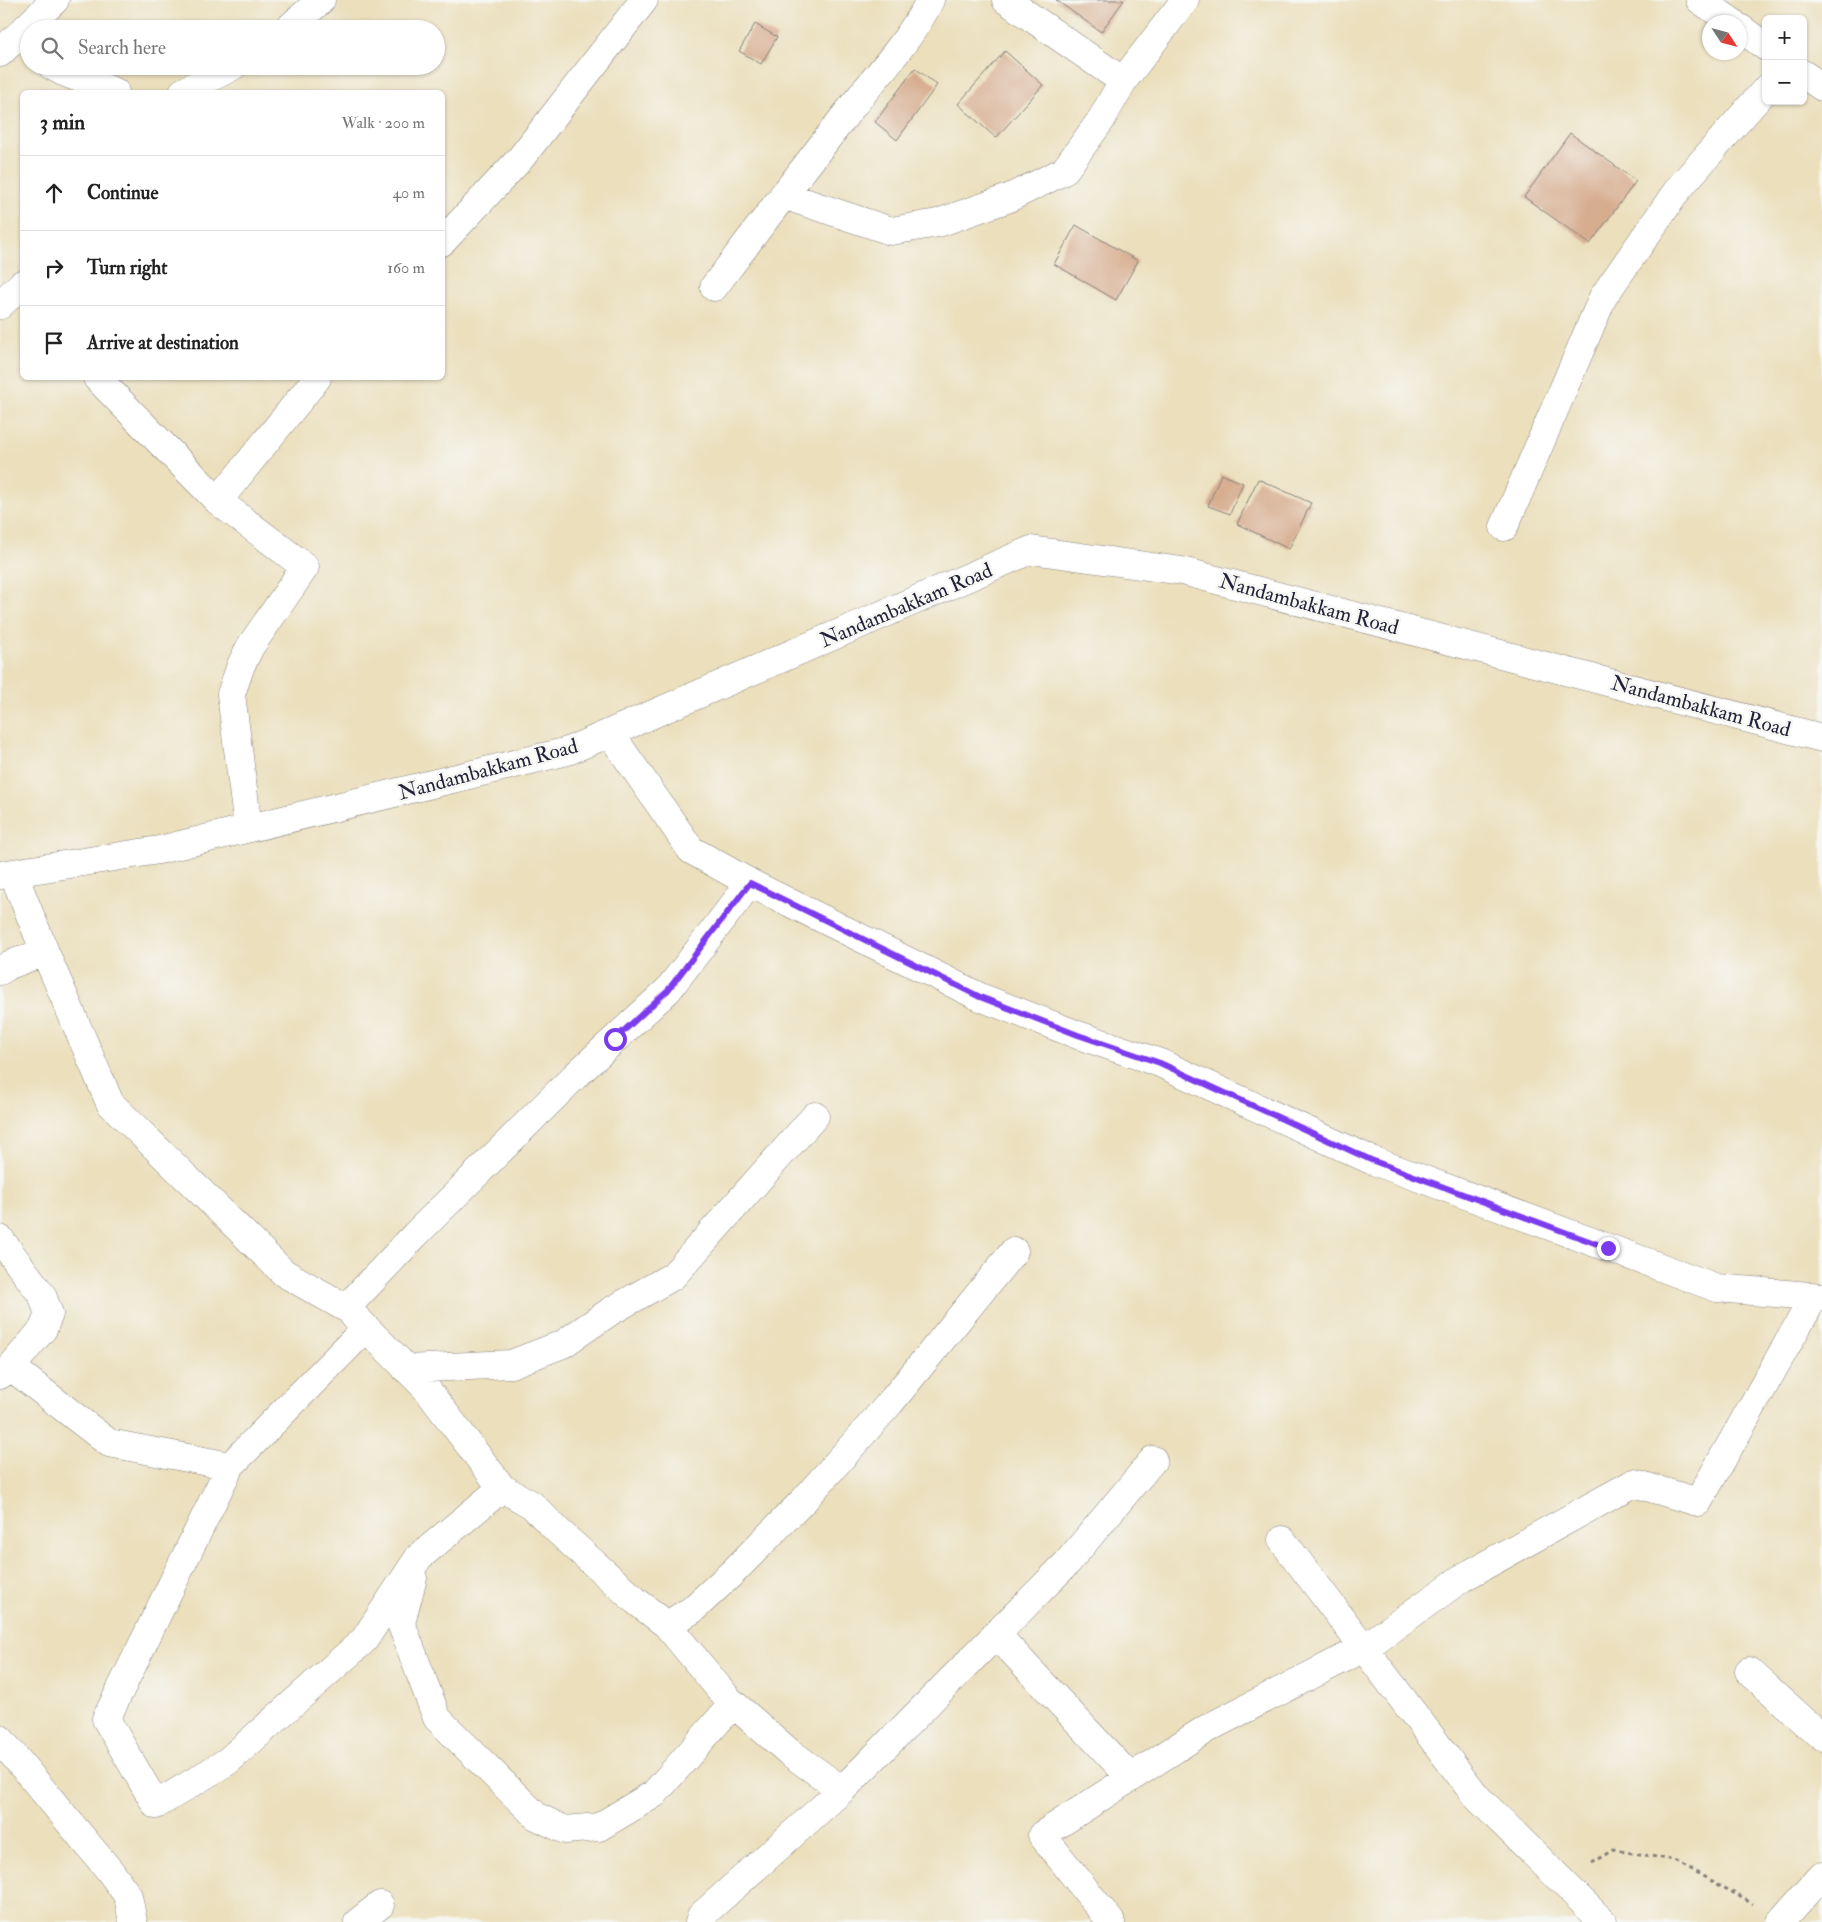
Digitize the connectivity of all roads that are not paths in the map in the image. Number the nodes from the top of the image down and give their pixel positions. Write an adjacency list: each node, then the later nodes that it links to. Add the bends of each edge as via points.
1 (55, 0): 9 (street)
2 (321, 0): 10 (street)
3 (644, 0): 26 (street, via 520,160)
4 (930, 0): 25 (street, via 902,44)
5 (1006, 0): 19 (street)
6 (1184, 0): 19 (street)
7 (1700, 0): 8 (street)
8 (1722, 15)
9 (35, 20)
10 (298, 20)
11 (1747, 33): 13 (street)
12 (20, 36): 14 (street)
13 (1762, 44)
14 (10, 46)
15 (71, 75): 21 (street)
16 (216, 75): 22 (street)
17 (240, 75): 23 (street)
18 (1807, 77): 20 (street)
19 (1123, 81): 25 (street, via 1101,120 1064,171 1009,198 938,222 891,231)
20 (1822, 87)
21 (110, 90)
22 (187, 90)
23 (226, 90)
24 (1762, 94): 31 (street, via 1679,188 1603,297)
25 (783, 195): 27 (street)
26 (445, 239)
27 (714, 287)
28 (98, 380): 30 (street)
29 (315, 380): 30 (street)
30 (218, 500): 34 (street, via 305,567 250,647 231,694)
31 (1504, 527)
32 (610, 733): 33 (street, Nandambakkam Road, via 1031,550 1182,571); 34 (street, Nandambakkam Road, via 568,751); 36 (street, via 691,850)
33 (1822, 738)
34 (248, 828): 35 (street, Nandambakkam Road, via 159,850)
35 (7, 874): 37 (street)
36 (750, 883): 42 (street, via 980,997 1160,1063 1371,1160 1717,1288); 43 (street, via 668,990 554,1097)
37 (45, 952): 38 (street); 43 (street, via 110,1103 284,1273)
38 (0, 971)
39 (815, 1116): 45 (street, via 673,1276 611,1311 563,1344 511,1364)
40 (0, 1239): 46 (street, via 42,1296 49,1314 43,1329)
41 (1014, 1251): 52 (street, via 890,1403 804,1500 692,1610)
42 (1818, 1297): 54 (street, via 1698,1502 1634,1483 1462,1578)
43 (346, 1308): 44 (street)
44 (366, 1328): 45 (street); 48 (street)
45 (406, 1369): 49 (street, via 425,1387)
46 (5, 1371): 48 (street, via 110,1443)
47 (1153, 1460): 53 (street, via 1067,1563)
48 (230, 1466): 51 (street, via 106,1719 156,1805 228,1761 364,1640)
49 (502, 1488): 51 (street); 52 (street, via 532,1505 636,1601)
50 (1282, 1540): 54 (street)
51 (418, 1557): 56 (street, via 401,1623 437,1718 536,1816 565,1830 599,1827 654,1794)
52 (667, 1624): 56 (street)
53 (996, 1634): 59 (street); 60 (street)
54 (1364, 1648): 59 (street, via 1206,1729); 68 (street, via 1476,1796)
55 (1749, 1671): 57 (street)
56 (733, 1704): 60 (street)
57 (1822, 1737)
58 (0, 1740): 64 (street, via 110,1871 128,1896)
59 (1131, 1778): 67 (street, via 1042,1835)
60 (842, 1790): 66 (street)
61 (1822, 1876): 63 (street)
62 (380, 1905): 65 (street)
63 (1782, 1921)
64 (133, 1922)
65 (358, 1922)
66 (698, 1922)
67 (1111, 1922)
68 (1603, 1922)

